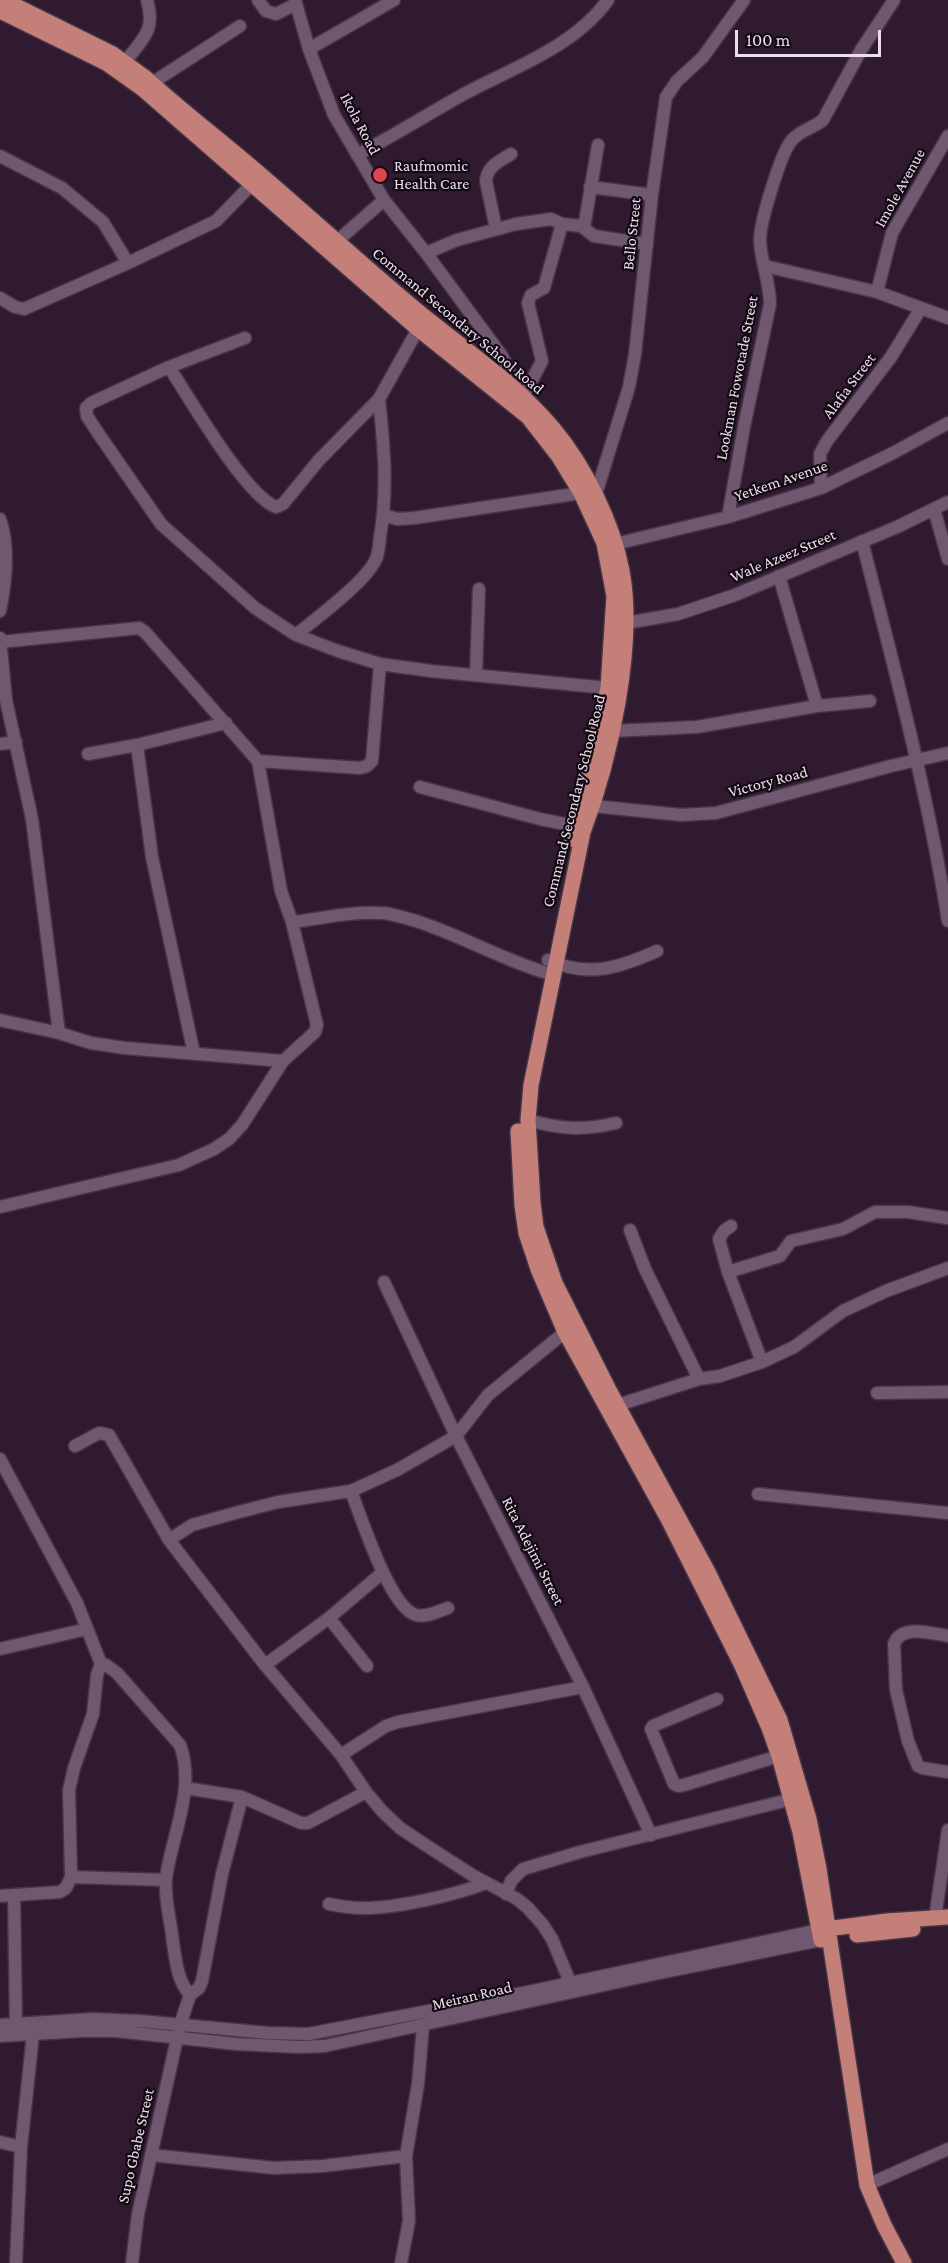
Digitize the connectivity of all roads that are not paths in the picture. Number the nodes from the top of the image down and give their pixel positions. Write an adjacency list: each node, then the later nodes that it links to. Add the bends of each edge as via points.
1 (4, 0): 12 (main road, Command Secondary School Road)
2 (147, 0): 12 (street, via 150,28)
3 (258, 0): 8 (street, via 266,11 276,14)
4 (394, 0): 11 (street)
5 (608, 0): 17 (street, via 582,29 566,40)
6 (744, 0): 21 (street, Bello Street, via 703,57 666,97)
7 (894, 0): 30 (street, Lookman Fowotade Street, via 823,120 800,131 783,153 760,241)
8 (295, 2): 11 (street, Ikola Road)
9 (0, 11): 19 (main road, Command Secondary School Road, via 123,73)
10 (240, 26): 13 (street)
11 (309, 49): 17 (street, Ikola Road, via 334,116)
12 (125, 62): 13 (main road, Command Secondary School Road)
13 (152, 83): 26 (main road, Command Secondary School Road)
14 (948, 136): 31 (street, Imole Avenue, via 892,233)
15 (598, 145): 20 (street)
16 (511, 154): 25 (street, via 487,172)
17 (357, 155): 22 (street, Ikola Road)
18 (0, 156): 29 (street, via 62,188 103,222)
19 (253, 183): 29 (street, via 216,221); 35 (main road, Command Secondary School Road)
20 (590, 187): 21 (street); 24 (street)
21 (652, 195): 27 (street, Bello Street)
22 (384, 200): 26 (street); 28 (street, Ikola Road)
23 (562, 224): 24 (street); 25 (street, via 551,219); 40 (street, via 544,288 531,295 528,303 542,362)
24 (581, 226): 27 (street, via 594,236)
25 (496, 230): 28 (street)
26 (336, 242): 39 (main road, Command Secondary School Road)
27 (647, 244): 44 (street, Bello Street, via 629,387)
28 (426, 253): 36 (street, Ikola Road)
29 (128, 263): 32 (street, via 24,309)
30 (765, 266): 31 (street); 48 (street, Lookman Fowotade Street, via 770,304)
31 (877, 292): 33 (street)
32 (0, 298)
33 (921, 308): 34 (street); 43 (street, Alafia Street, via 891,357 827,441 820,454)
34 (948, 318)
35 (418, 329): 39 (main road, Command Secondary School Road); 41 (street)
36 (482, 330): 39 (street, via 491,357); 40 (street, Ikola Road, via 502,356)
37 (245, 338): 38 (street)
38 (169, 367): 41 (street, via 246,483 276,507); 57 (street, via 91,403 86,408 87,416 160,524 255,608)
39 (490, 378): 40 (main road, Command Secondary School Road); 44 (main road, Command Secondary School Road, via 528,417)
40 (522, 396): 44 (main road, Command Secondary School Road, via 554,429)
41 (379, 399): 47 (street, via 385,460)
42 (948, 423): 43 (street, Yetkem Avenue)
43 (821, 488): 48 (street, Yetkem Avenue)
44 (588, 494): 47 (street, via 414,518); 51 (main road, Command Secondary School Road); 61 (main road, Command Secondary School Road, via 604,543 614,596)
45 (948, 502): 46 (street, Wale Azeez Street)
46 (934, 509): 50 (street, Wale Azeez Street); 52 (street)
47 (384, 515): 57 (street, via 376,559 370,568)
48 (728, 517): 51 (street, Yetkem Avenue)
49 (0, 519): 55 (street, via 6,551)
50 (861, 541): 53 (street, Wale Azeez Street); 71 (street)
51 (615, 544): 56 (main road, Command Secondary School Road, via 623,579)
52 (948, 559)
53 (779, 576): 56 (street, Wale Azeez Street, via 678,614); 63 (street)
54 (479, 590): 60 (street)
55 (0, 611)
56 (626, 623): 65 (main road, Command Secondary School Road)
57 (296, 635): 59 (street)
58 (0, 640): 64 (street, via 139,628); 66 (street, via 6,700)
59 (380, 664): 60 (street); 72 (street, via 372,761 367,766)
60 (476, 675): 61 (street)
61 (608, 688): 75 (main road, Command Secondary School Road)
62 (870, 701): 63 (street)
63 (817, 706): 65 (street, via 697,727)
64 (226, 723): 68 (street); 72 (street)
65 (612, 731): 74 (main road, Command Secondary School Road)
66 (16, 742): 67 (street); 81 (street, via 32,819)
67 (0, 744)
68 (137, 745): 70 (street); 82 (street, via 152,857)
69 (948, 753): 71 (street, Victory Road)
70 (88, 754)
71 (917, 760): 74 (street, Victory Road, via 716,813 681,815); 76 (street)
72 (258, 761): 77 (street, via 281,891)
73 (420, 787): 75 (street)
74 (593, 806): 79 (main road, Command Secondary School Road, via 583,832)
75 (575, 826): 79 (main road, Command Secondary School Road)
76 (948, 921)
77 (292, 922): 79 (street, via 356,914 399,916 441,929 509,960); 83 (street, via 317,1025 315,1032)
78 (657, 951): 79 (street, via 626,965 584,970)
79 (551, 967): 84 (main road, Command Secondary School Road, via 526,1085)
80 (0, 1020): 81 (street)
81 (59, 1033): 82 (street, via 91,1043)
82 (194, 1054): 83 (street)
83 (283, 1061): 86 (street, via 242,1125 229,1139 197,1158)
84 (525, 1114): 85 (street, via 556,1128 596,1128); 93 (main road, via 521,1195 526,1233); 96 (main road, via 536,1227 555,1283)
85 (616, 1123)
86 (0, 1207)
87 (948, 1218): 91 (street, via 875,1212 843,1229 791,1241 780,1256)
88 (730, 1226): 91 (street, via 719,1239)
89 (630, 1230): 95 (street)
90 (948, 1268): 94 (street, via 886,1290 843,1311 794,1347)
91 (729, 1272): 94 (street)
92 (384, 1282): 100 (street, Rita Adejimi Street)
93 (565, 1332): 96 (main road); 100 (street, via 488,1395)
94 (762, 1362): 95 (street)
95 (699, 1379): 99 (street)
96 (604, 1392): 99 (main road); 119 (main road, via 737,1657)
97 (948, 1392): 98 (street)
98 (877, 1393)
99 (618, 1405): 137 (main road, via 707,1570 780,1720 809,1819)
100 (456, 1436): 103 (street); 116 (street, Rita Adejimi Street)
101 (75, 1446): 106 (street, via 99,1433 109,1435)
102 (0, 1460): 110 (street, via 77,1603)
103 (351, 1491): 106 (street, via 234,1513 192,1526); 107 (street)
104 (758, 1494): 105 (street)
105 (948, 1513)
106 (169, 1540): 114 (street)
107 (382, 1573): 108 (street, via 405,1609 416,1615); 109 (street)
108 (448, 1608)
109 (329, 1618): 114 (street); 115 (street)
110 (87, 1629): 112 (street); 113 (street)
111 (948, 1636): 120 (street, via 904,1632 894,1644 896,1690 918,1766)
112 (0, 1649)
113 (101, 1664): 121 (street, via 117,1673 180,1745); 127 (street, via 93,1714 69,1790)
114 (265, 1665): 118 (street)
115 (367, 1666)
116 (583, 1687): 118 (street, via 398,1722); 126 (street, Rita Adejimi Street)
117 (717, 1699): 119 (street, via 651,1729 674,1784 684,1785)
118 (341, 1755): 122 (street)
119 (779, 1756): 124 (main road)
120 (948, 1772)
121 (185, 1788): 123 (street); 128 (street)
122 (366, 1792): 123 (street, via 301,1823); 129 (street, via 400,1828)
123 (242, 1797): 140 (street, Supo Gbabe Street, via 222,1874 202,1982)
124 (792, 1799): 126 (street); 137 (main road)
125 (948, 1830): 134 (street)
126 (651, 1835): 130 (street, via 523,1869 511,1881)
127 (71, 1877): 128 (street); 131 (street, via 60,1892)
128 (166, 1880): 140 (street, via 177,1970)
129 (486, 1883): 130 (street); 133 (street, via 461,1892 390,1905 363,1908)
130 (506, 1894): 139 (street, via 528,1908 543,1925)
131 (14, 1895): 132 (street); 141 (street)
132 (0, 1896)
133 (329, 1904)
134 (941, 1917): 135 (main road, Meiran Road)
135 (888, 1926): 136 (main road, Meiran Road); 137 (main road, Meiran Road)
136 (948, 1926)
137 (825, 1934): 138 (street, Meiran Road); 152 (main road); 156 (main road, via 858,2180 866,2209)
138 (754, 1949): 139 (street, Meiran Road); 143 (street, Meiran Road)
139 (570, 1982): 144 (street, Meiran Road, via 308,2034)
140 (190, 1995): 144 (street, Supo Gbabe Street)
141 (16, 2024): 142 (street, Meiran Road); 144 (street, Meiran Road, via 92,2019)
142 (0, 2025)
143 (423, 2025): 144 (street, Meiran Road, via 325,2046 257,2045); 151 (street)
144 (179, 2031): 145 (street, Meiran Road); 150 (street, Supo Gbabe Street)
145 (33, 2034): 146 (street, Meiran Road); 148 (street)
146 (0, 2036)
147 (0, 2142): 148 (street)
148 (21, 2147): 153 (street)
149 (948, 2149): 152 (street)
150 (151, 2155): 151 (street, via 274,2168); 154 (street, Supo Gbabe Street)
151 (406, 2156): 155 (street, via 409,2221)
152 (867, 2185): 157 (main road)
153 (16, 2263)
154 (132, 2263)
155 (401, 2263)
156 (895, 2263)
157 (904, 2263)

